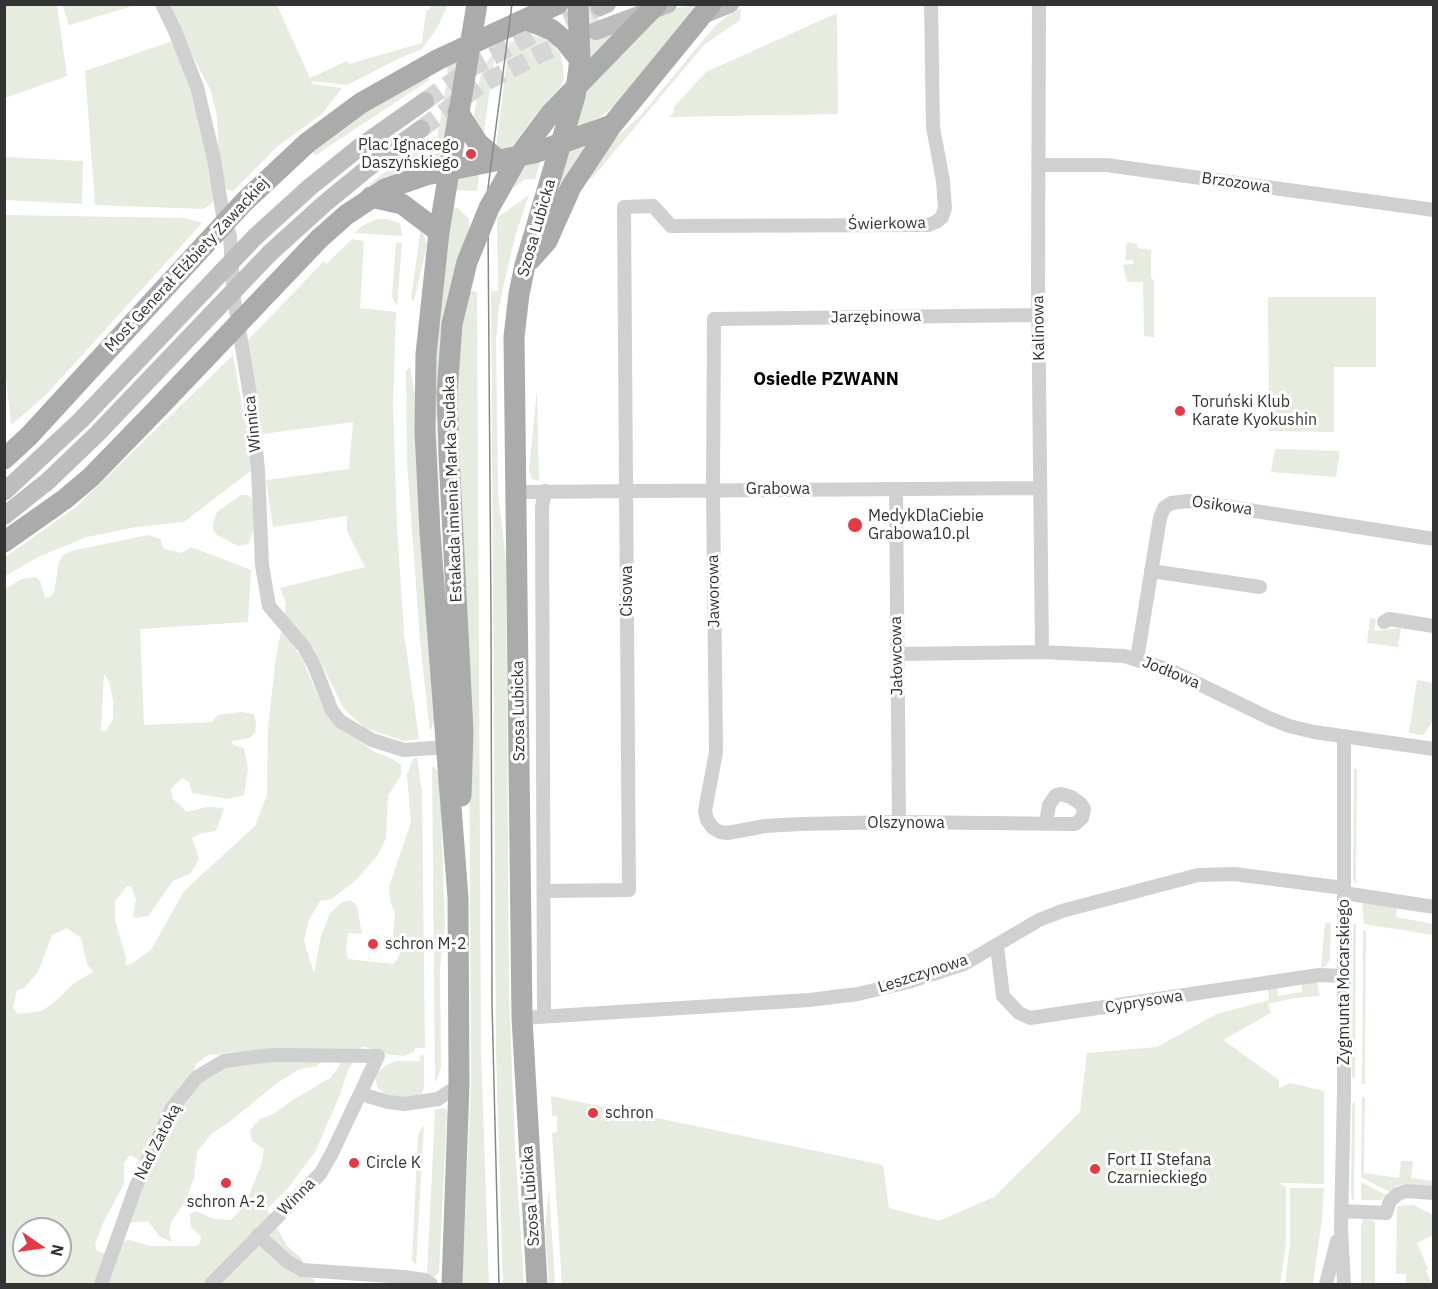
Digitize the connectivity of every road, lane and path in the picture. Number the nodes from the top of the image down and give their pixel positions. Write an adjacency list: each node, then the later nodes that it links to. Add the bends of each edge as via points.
1 (162, 4): 49 (street, Winnica, via 197,87 230,236 234,299 258,470 262,565 270,606 304,647 340,721 372,740 404,750)
2 (477, 4): 13 (main road)
3 (558, 4): 11 (main road)
4 (578, 4): 14 (main road)
5 (657, 4): 56 (main road, Estakada imienia Marka Sudaka, bridge, via 551,113 518,157 489,208 467,262 452,324 447,393 463,731)
6 (668, 4): 12 (street)
7 (730, 4): 10 (street)
8 (931, 4): 24 (street, Świerkowa, via 933,127 945,208 936,222 672,226 653,206)
9 (1039, 4): 21 (street, Kalinowa)
10 (707, 10): 17 (main road)
11 (526, 20): 13 (main road); 14 (main road, via 552,30)
12 (596, 31)
13 (470, 44): 16 (main road); 30 (main road, Most Generał Elżbiety Zawackiej, bridge, via 385,89 307,143 244,201)
14 (580, 60): 19 (main road, via 576,96)
15 (425, 101): 36 (street, bridge, via 362,146 255,237 81,420)
16 (458, 112): 20 (main road, via 478,143); 22 (main road)
17 (612, 125): 19 (main road); 27 (main road, via 571,187 547,241)
18 (421, 129): 38 (street, bridge, via 324,204 270,253 90,442)
19 (563, 143): 20 (main road); 27 (main road, Szosa Lubicka)
20 (498, 160): 22 (main road)
21 (1038, 165): 25 (street, Brzozowa, via 1106,165); 28 (street, Kalinowa)
22 (449, 170): 23 (main road, via 403,182); 26 (main road)
23 (372, 197): 26 (main road, via 402,204); 40 (main road, bridge, via 319,239 91,477)
24 (624, 207): 35 (street, Cisowa)
25 (1434, 210)
26 (439, 232): 49 (main road, via 428,326 425,430)
27 (525, 265): 37 (main road, Szosa Lubicka, via 514,337)
28 (1038, 315): 29 (street, Jarzębinowa); 31 (street, Kalinowa)
29 (714, 319): 32 (street, Jaworowa)
30 (4, 459)
31 (1040, 488): 33 (street, Grabowa); 45 (street, Kalinowa)
32 (713, 489): 33 (street, Grabowa); 35 (street, Grabowa); 53 (street, Jaworowa, via 716,752 705,811 707,820 720,832)
33 (896, 490): 46 (street, Jałowcowa)
34 (545, 491): 35 (street, Grabowa); 37 (street, Grabowa); 54 (street)
35 (626, 491): 54 (street, Cisowa, via 629,890)
36 (4, 492)
37 (516, 492): 61 (main road, Szosa Lubicka)
38 (4, 516)
39 (1434, 539): 41 (street, Osikowa, via 1177,501 1161,513)
40 (4, 542)
41 (1151, 571): 42 (street); 47 (street, Osikowa)
42 (1260, 587)
43 (1384, 622): 44 (street, via 1389,619)
44 (1434, 626)
45 (1042, 652): 46 (street, Jodłowa); 47 (street, Jodłowa)
46 (897, 654): 51 (street, Jałowcowa)
47 (1137, 659): 48 (street, Jodłowa, via 1170,670 1277,722)
48 (1344, 736): 50 (street, Jodłowa); 55 (street, Zygmunta Mocarskiego)
49 (446, 747): 56 (main road)
50 (1434, 749)
51 (899, 822): 52 (street, Olszynowa); 53 (street, Olszynowa, via 800,824)
52 (1046, 823): 52 (street, Olszynowa, via 1049,805 1056,795 1077,801 1084,809 1080,821)
53 (744, 830)
54 (544, 891): 60 (street)
55 (1344, 891): 57 (street, Leszczynowa); 58 (street, Leszczynowa, via 1234,874 1198,874 1062,911); 59 (street, Zygmunta Mocarskiego)
56 (458, 898): 63 (main road)
57 (1434, 907)
58 (997, 946): 59 (street, Cyprysowa, via 1003,996 1019,1013 1030,1018 1319,975); 60 (street, Leszczynowa, via 964,964 858,994)
59 (1344, 976): 66 (street, Zygmunta Mocarskiego)
60 (544, 1016): 61 (street, Leszczynowa)
61 (522, 1018): 73 (main road, Szosa Lubicka)
62 (378, 1056): 64 (street, Winna); 69 (street, Nad Zatoką, via 246,1058 224,1061 197,1077 172,1108 143,1171)
63 (459, 1085): 64 (street, via 438,1099 414,1103 388,1102); 72 (main road)
64 (361, 1094): 68 (street, Winna, via 320,1174)
65 (1434, 1193): 66 (street, via 1398,1194 1390,1201 1386,1213)
66 (1341, 1211): 67 (street, Zygmunta Mocarskiego)
67 (1341, 1228): 74 (street, Zygmunta Mocarskiego); 75 (street, Zygmunta Mocarskiego)
68 (258, 1235): 70 (street, Winna); 71 (street, via 302,1270 404,1277)
69 (101, 1284)
70 (211, 1284)
71 (431, 1284)
72 (452, 1284)
73 (537, 1284)
74 (1326, 1284)
75 (1344, 1284)

